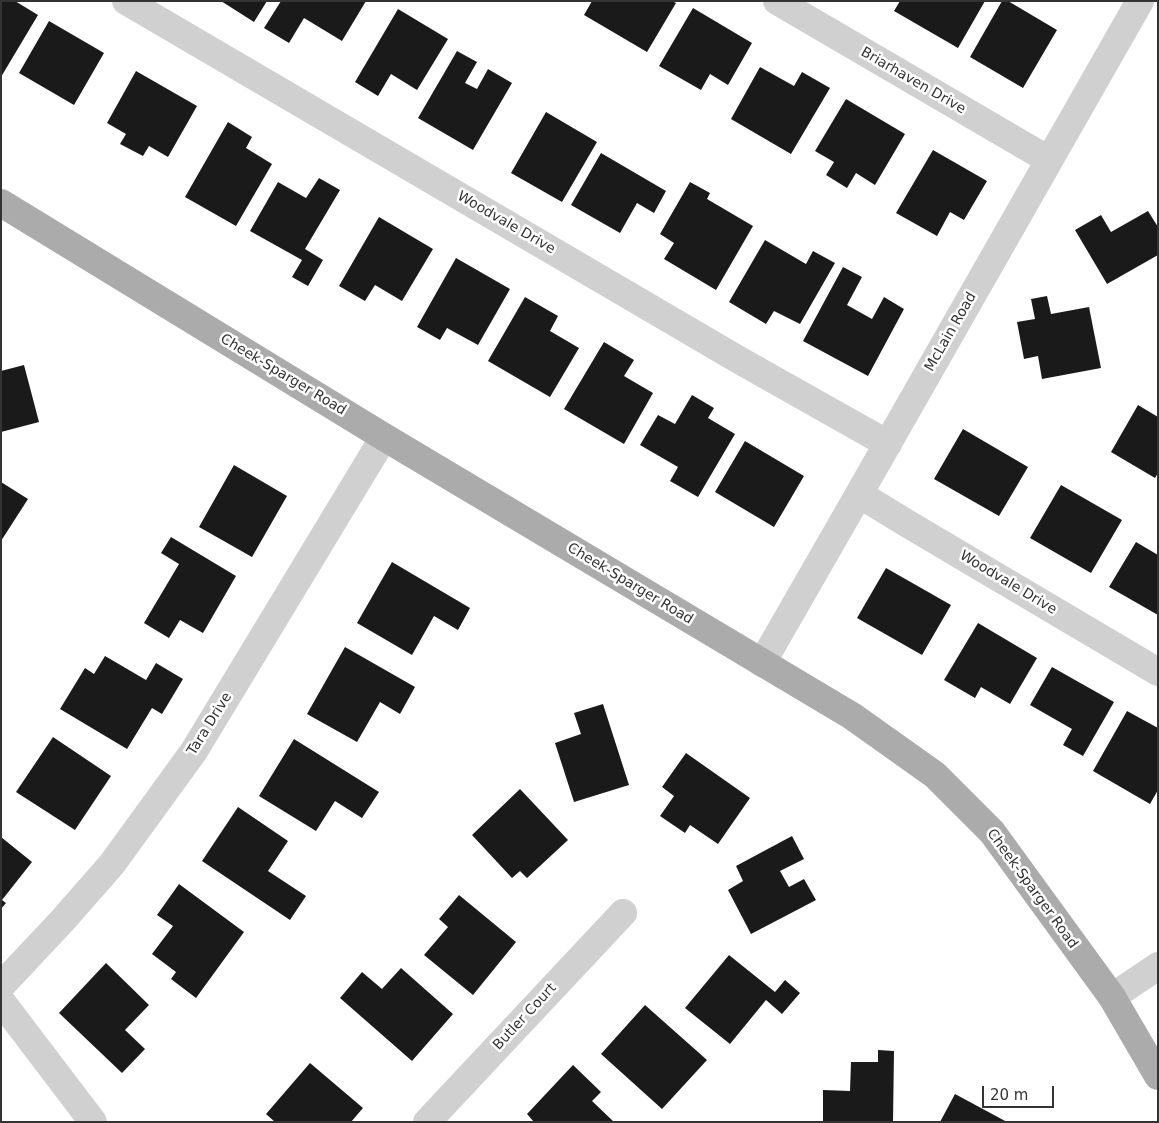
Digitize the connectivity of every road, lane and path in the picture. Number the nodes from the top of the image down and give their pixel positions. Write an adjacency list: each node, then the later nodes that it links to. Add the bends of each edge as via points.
1 (126, 1): 7 (street, Woodvale Drive)
2 (777, 1): 4 (street, Briarhaven Drive)
3 (1140, 1): 4 (street, McLain Road)
4 (1049, 160): 7 (street, McLain Road)
5 (1, 203): 6 (main road, Cheek-Sparger Road)
6 (384, 437): 9 (main road, Cheek-Sparger Road); 13 (street, Tara Drive, via 194,751 112,864)
7 (888, 444): 8 (street, McLain Road)
8 (860, 494): 9 (street, McLain Road); 10 (street, Woodvale Drive)
9 (762, 663): 14 (main road, Cheek-Sparger Road, via 852,716 935,775 992,832)
10 (1158, 672)
11 (623, 913): 18 (street, Butler Court)
12 (1158, 966): 14 (street)
13 (1, 986)
14 (1112, 997): 16 (main road, Cheek-Sparger Road)
15 (1, 1001): 17 (street)
16 (1158, 1076)
17 (93, 1122)
18 (427, 1122)

